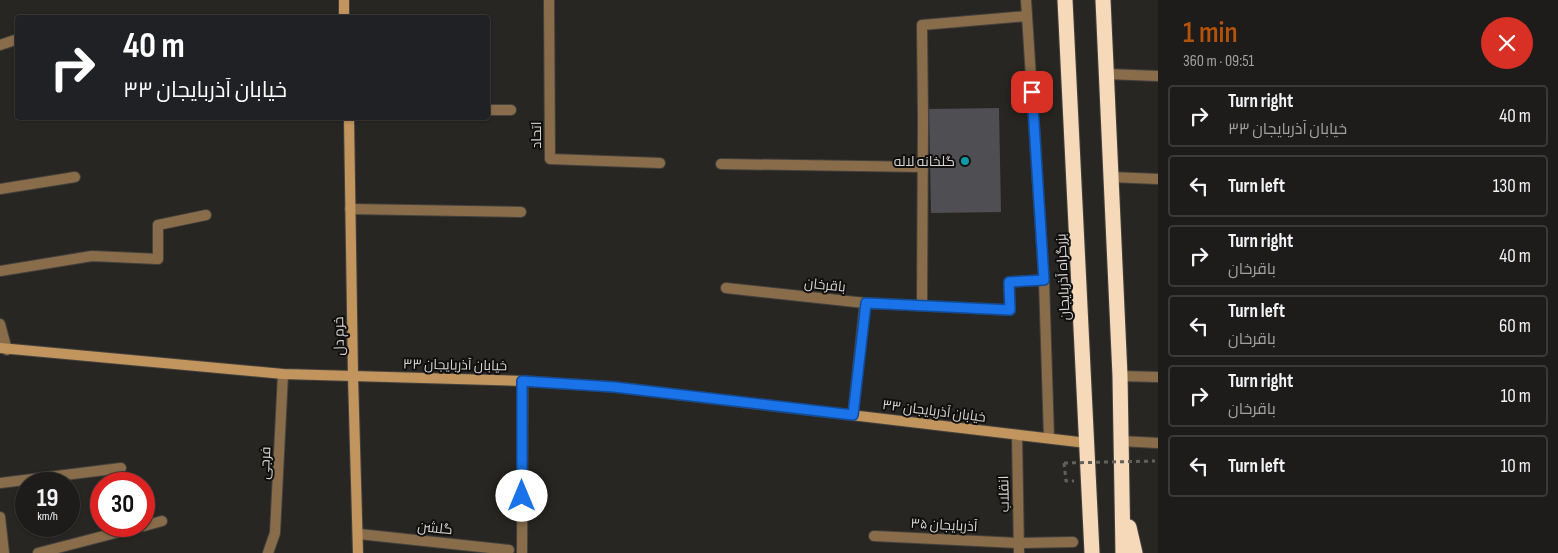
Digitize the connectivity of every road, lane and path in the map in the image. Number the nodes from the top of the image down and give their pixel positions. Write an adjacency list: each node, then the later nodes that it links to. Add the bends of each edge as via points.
1 (344, 0): 6 (street)
2 (549, 0): 15 (street, اتحاد, via 550,159)
3 (1026, 0): 7 (street)
4 (1065, 0): 41 (highway, بزرگراه آذربایجان)
5 (1103, 0): 10 (highway)
6 (344, 15)
7 (1027, 16): 17 (street, via 922,25); 26 (street)
8 (15, 40): 9 (street)
9 (0, 45)
10 (1107, 74): 11 (street); 19 (highway)
11 (1158, 76)
12 (490, 110): 13 (street)
13 (511, 110)
14 (349, 120): 22 (street, خرم دل)
15 (660, 162)
16 (721, 164): 17 (street)
17 (923, 167): 29 (street)
18 (75, 177): 21 (street)
19 (1111, 177): 20 (street); 34 (highway)
20 (1158, 180)
21 (0, 190)
22 (350, 209): 23 (street); 33 (street, خرم دل)
23 (521, 212)
24 (206, 215): 25 (street, via 158,225 158,259 92,256)
25 (0, 271)
26 (1044, 280): 29 (street, باقرخان, via 1009,282 1010,310); 39 (street)
27 (726, 288): 28 (street, باقرخان)
28 (866, 303): 29 (street, باقرخان); 37 (street)
29 (922, 306)
30 (0, 324): 31 (street)
31 (4, 349): 32 (street, خیابان آذربایجان ۳۳)
32 (283, 374): 33 (street, خیابان آذربایجان ۳۳); 60 (street, فرجی, via 275,533)
33 (353, 376): 36 (street, خیابان آذربایجان ۳۳); 52 (street, خرم دل)
34 (1120, 376): 35 (street); 40 (highway)
35 (1158, 377)
36 (522, 381): 37 (street, خیابان آذربایجان ۳۳, via 614,387); 62 (street)
37 (853, 415): 38 (street, خیابان آذربایجان ۳۳)
38 (1018, 435): 39 (street, خیابان آذربایجان ۳۳); 56 (street, انقلاب)
39 (1049, 438): 41 (street, خیابان آذربایجان ۳۳)
40 (1120, 441): 42 (street); 47 (highway)
41 (1087, 443): 48 (highway, بزرگراه آذربایجان)
42 (1158, 443)
43 (1156, 461): 45 (path, bridge, via 1064,463)
44 (121, 468): 46 (street)
45 (1066, 481)
46 (0, 483)
47 (1121, 491): 65 (highway); 66 (highway)
48 (1090, 492): 63 (highway); 64 (highway, بزرگراه آذربایجان)
49 (0, 517): 58 (street)
50 (162, 521): 51 (street)
51 (155, 523)
52 (359, 534): 57 (street, گلشن); 61 (street, خرم دل)
53 (874, 536): 56 (street, آذربایجان ۳۵)
54 (100, 537): 59 (street)
55 (1073, 542): 56 (street, آذربایجان ۳۵)
56 (1019, 548)
57 (509, 550)
58 (4, 553)
59 (38, 553)
60 (268, 553)
61 (358, 553)
62 (522, 553)
63 (1084, 553)
64 (1092, 553)
65 (1123, 553)
66 (1135, 553)

